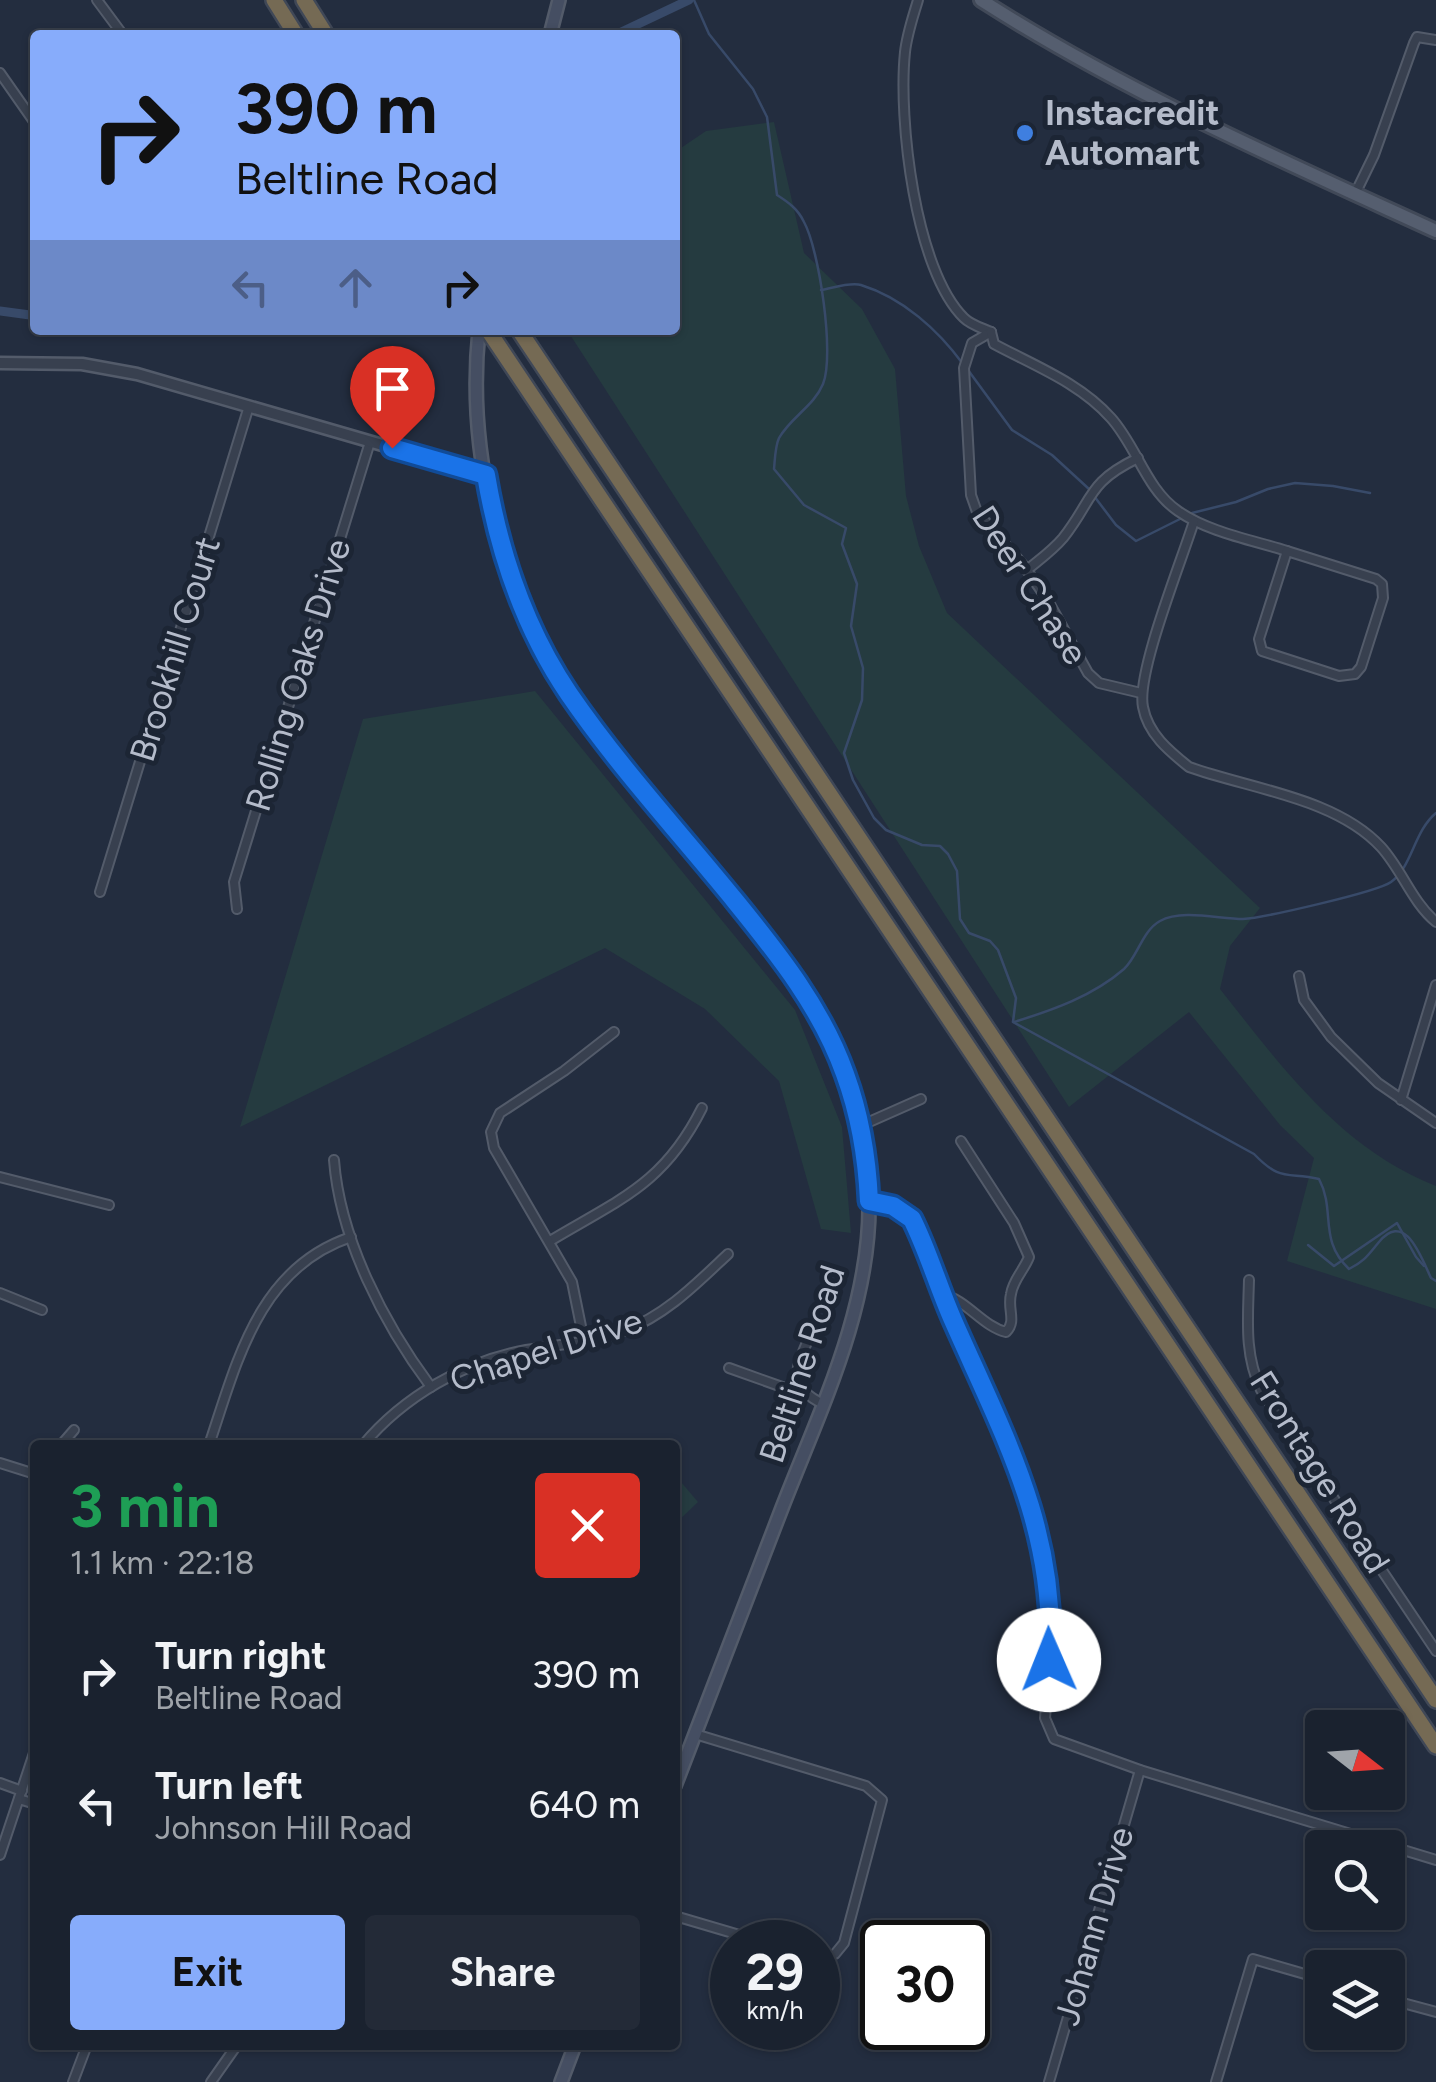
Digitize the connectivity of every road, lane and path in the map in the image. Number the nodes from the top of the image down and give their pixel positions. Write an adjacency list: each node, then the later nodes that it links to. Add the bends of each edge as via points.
1 (97, 0): 7 (street)
2 (274, 0): 8 (highway)
3 (304, 0): 9 (highway)
4 (559, 0): 10 (main road)
5 (918, 0): 16 (street, via 904,80 915,202 947,296 967,322)
6 (981, 0): 14 (main road, via 1116,80)
7 (119, 30)
8 (293, 30)
9 (323, 30)
10 (551, 30)
11 (1436, 40): 14 (street, via 1417,37)
12 (0, 73): 13 (street)
13 (30, 116)
14 (1355, 194): 15 (main road)
15 (1436, 231)
16 (991, 332): 23 (street, via 994,344 1100,406); 27 (street, Deer Chase, via 972,344 964,368 971,495 982,519)
17 (479, 335): 24 (main road, Beltline Road, via 476,390)
18 (491, 335): 67 (highway)
19 (522, 335): 65 (highway)
20 (0, 363): 21 (street, via 82,364)
21 (248, 406): 22 (street); 29 (street, Brookhill Court)
22 (370, 442): 24 (street); 30 (street, Rolling Oaks Drive, via 234,882)
23 (1138, 458): 25 (street, via 1159,494); 27 (street, via 1096,486 1064,537)
24 (486, 475): 39 (main road, Beltline Road, via 508,566 556,673 802,988 844,1071)
25 (1194, 521): 26 (street); 28 (street)
26 (1287, 551): 26 (street, via 1382,584 1355,674 1339,676 1262,651 1259,639)
27 (1027, 570): 28 (street, Deer Chase, via 1093,679)
28 (1142, 693): 31 (street, via 1151,728 1190,767 1347,819 1381,848)
29 (100, 892)
30 (237, 909)
31 (1436, 922)
32 (1299, 976): 36 (street, via 1304,1000 1331,1037)
33 (1436, 985): 36 (street)
34 (614, 1032): 46 (street, via 507,1106 493,1126 494,1148)
35 (921, 1099): 39 (street)
36 (1401, 1100): 38 (street)
37 (702, 1108): 46 (street, via 680,1149 656,1174)
38 (1436, 1123)
39 (860, 1126): 43 (main road, Beltline Road)
40 (961, 1140): 50 (street, via 1029,1257 1013,1286 1006,1332)
41 (334, 1160): 45 (street)
42 (0, 1177): 44 (street)
43 (869, 1201): 50 (street, via 912,1219); 57 (main road, Beltline Road, via 860,1285)
44 (109, 1205)
45 (351, 1237): 55 (street); 60 (street, via 306,1259 262,1306)
46 (550, 1241): 53 (street, via 579,1301)
47 (728, 1254): 53 (street, Chapel Drive, via 659,1314)
48 (1249, 1280): 64 (street, Frontage Road, via 1247,1343 1262,1390)
49 (0, 1293): 51 (street)
50 (942, 1294): 69 (street, via 1006,1434 1037,1526 1050,1640 1046,1727 1062,1744)
51 (42, 1310)
52 (812, 1330): 56 (street, via 797,1369)
53 (584, 1341): 55 (street, Chapel Drive, via 506,1355)
54 (729, 1368): 56 (street)
55 (431, 1388): 61 (street, Chapel Drive)
56 (800, 1390): 57 (street)
57 (823, 1404): 66 (main road, Beltline Road)
58 (74, 1430): 59 (street)
59 (65, 1440)
60 (211, 1440)
61 (368, 1440)
62 (0, 1463): 63 (street)
63 (30, 1472)
64 (1436, 1651)
65 (1436, 1700)
66 (695, 1734): 70 (main road, Beltline Road); 78 (street, via 866,1786 882,1800)
67 (1436, 1746)
68 (30, 1765): 72 (street)
69 (1140, 1770): 75 (street); 88 (street, Johann Drive)
70 (680, 1773)
71 (0, 1783): 72 (street)
72 (20, 1795): 73 (street); 74 (street)
73 (30, 1801)
74 (0, 1856)
75 (1436, 1860)
76 (680, 1917): 77 (street)
77 (710, 1926)
78 (840, 1948)
79 (1305, 1974): 89 (street, via 1253,1960)
80 (1405, 2004): 81 (street)
81 (1436, 2012)
82 (85, 2050): 85 (street)
83 (234, 2050): 86 (street)
84 (573, 2050): 87 (main road)
85 (72, 2082)
86 (212, 2082)
87 (561, 2082)
88 (1048, 2082)
89 (1216, 2082)

